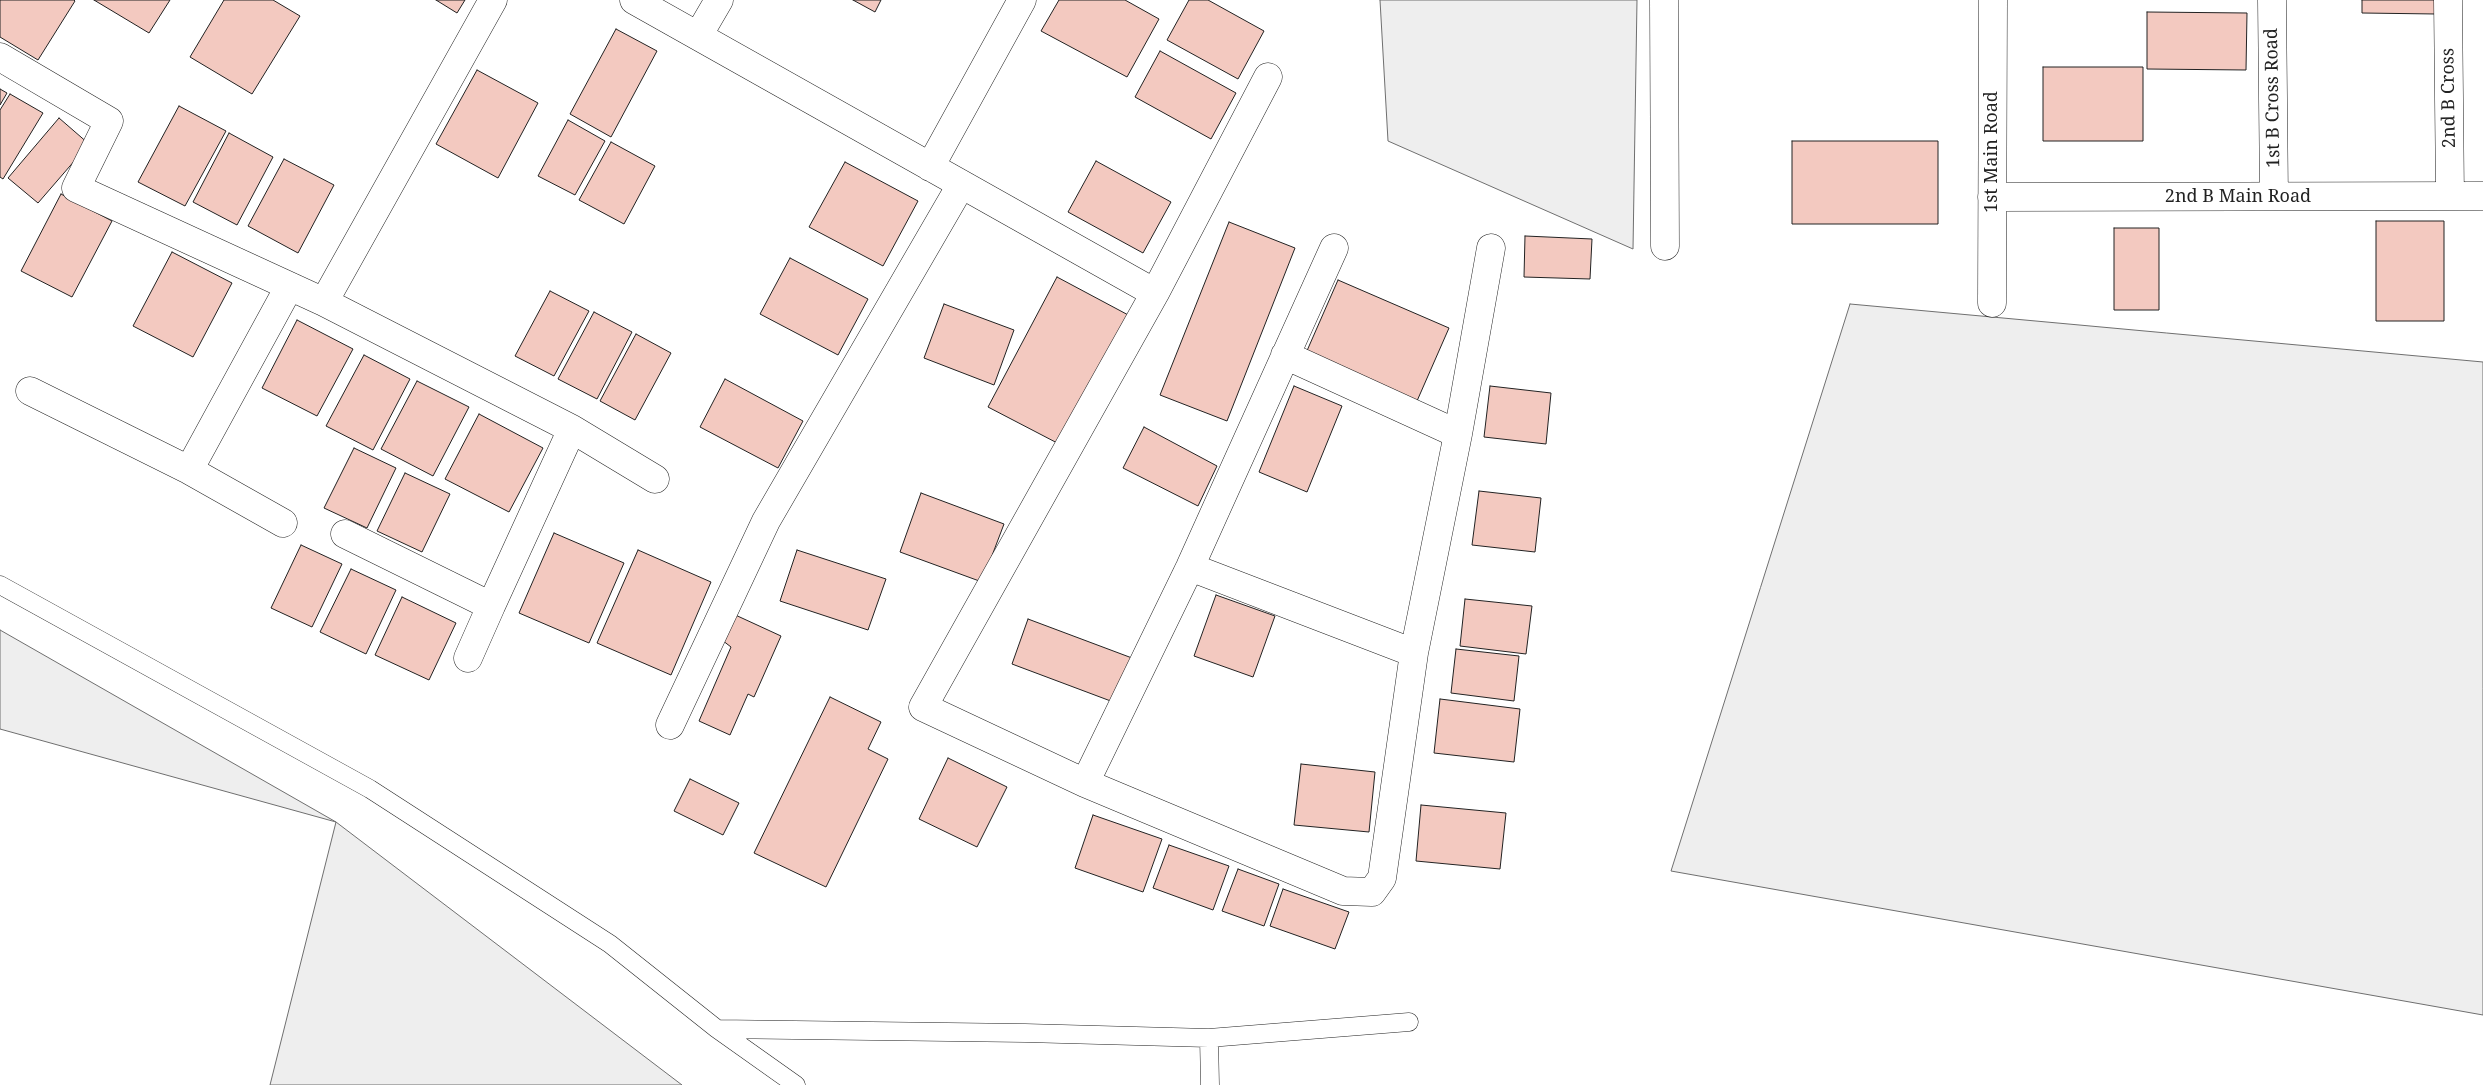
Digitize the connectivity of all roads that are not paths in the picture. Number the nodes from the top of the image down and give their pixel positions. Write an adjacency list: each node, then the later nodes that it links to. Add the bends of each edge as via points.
1 (493, 0): 23 (street)
2 (634, 0): 9 (street)
3 (719, 0): 9 (street)
4 (1022, 0): 12 (street)
5 (1664, 0): 18 (street)
6 (1993, 0): 17 (street, 1st Main Road)
7 (2272, 0): 14 (street, 1st B Cross Road)
8 (2448, 0): 15 (street, 2nd B Cross)
9 (698, 36): 12 (street)
10 (0, 57): 21 (street, via 109,121 76,188)
11 (1268, 77): 22 (street)
12 (930, 166): 13 (street)
13 (961, 185): 22 (street); 38 (street, via 766,521)
14 (2274, 196): 15 (street, 2nd B Main Road); 17 (street, 2nd B Main Road)
15 (2450, 196): 16 (street, 2nd B Main Road)
16 (2483, 196)
17 (1992, 197): 24 (street, 1st Main Road)
18 (1665, 246)
19 (1334, 248): 25 (street)
20 (1491, 248): 28 (street)
21 (289, 287): 23 (street); 29 (street)
22 (1155, 293): 39 (street, via 923,707)
23 (324, 302): 27 (street)
24 (1992, 303)
25 (1285, 355): 28 (street); 33 (street)
26 (30, 391): 29 (street)
27 (572, 429): 30 (street); 35 (street)
28 (1458, 434): 36 (street)
29 (189, 470): 31 (street)
30 (655, 480)
31 (283, 523)
32 (345, 534): 35 (street)
33 (1190, 567): 36 (street); 39 (street)
34 (0, 585): 41 (lane, via 370,788 610,944)
35 (491, 606): 37 (street)
36 (1414, 653): 39 (street, via 1382,878 1372,892 1343,891)
37 (468, 658)
38 (670, 725)
39 (1085, 783)
40 (1409, 1022): 42 (lane)
41 (717, 1029): 42 (lane, via 1025,1032); 43 (lane)
42 (1209, 1038): 44 (lane)
43 (796, 1085)
44 (1210, 1085)

